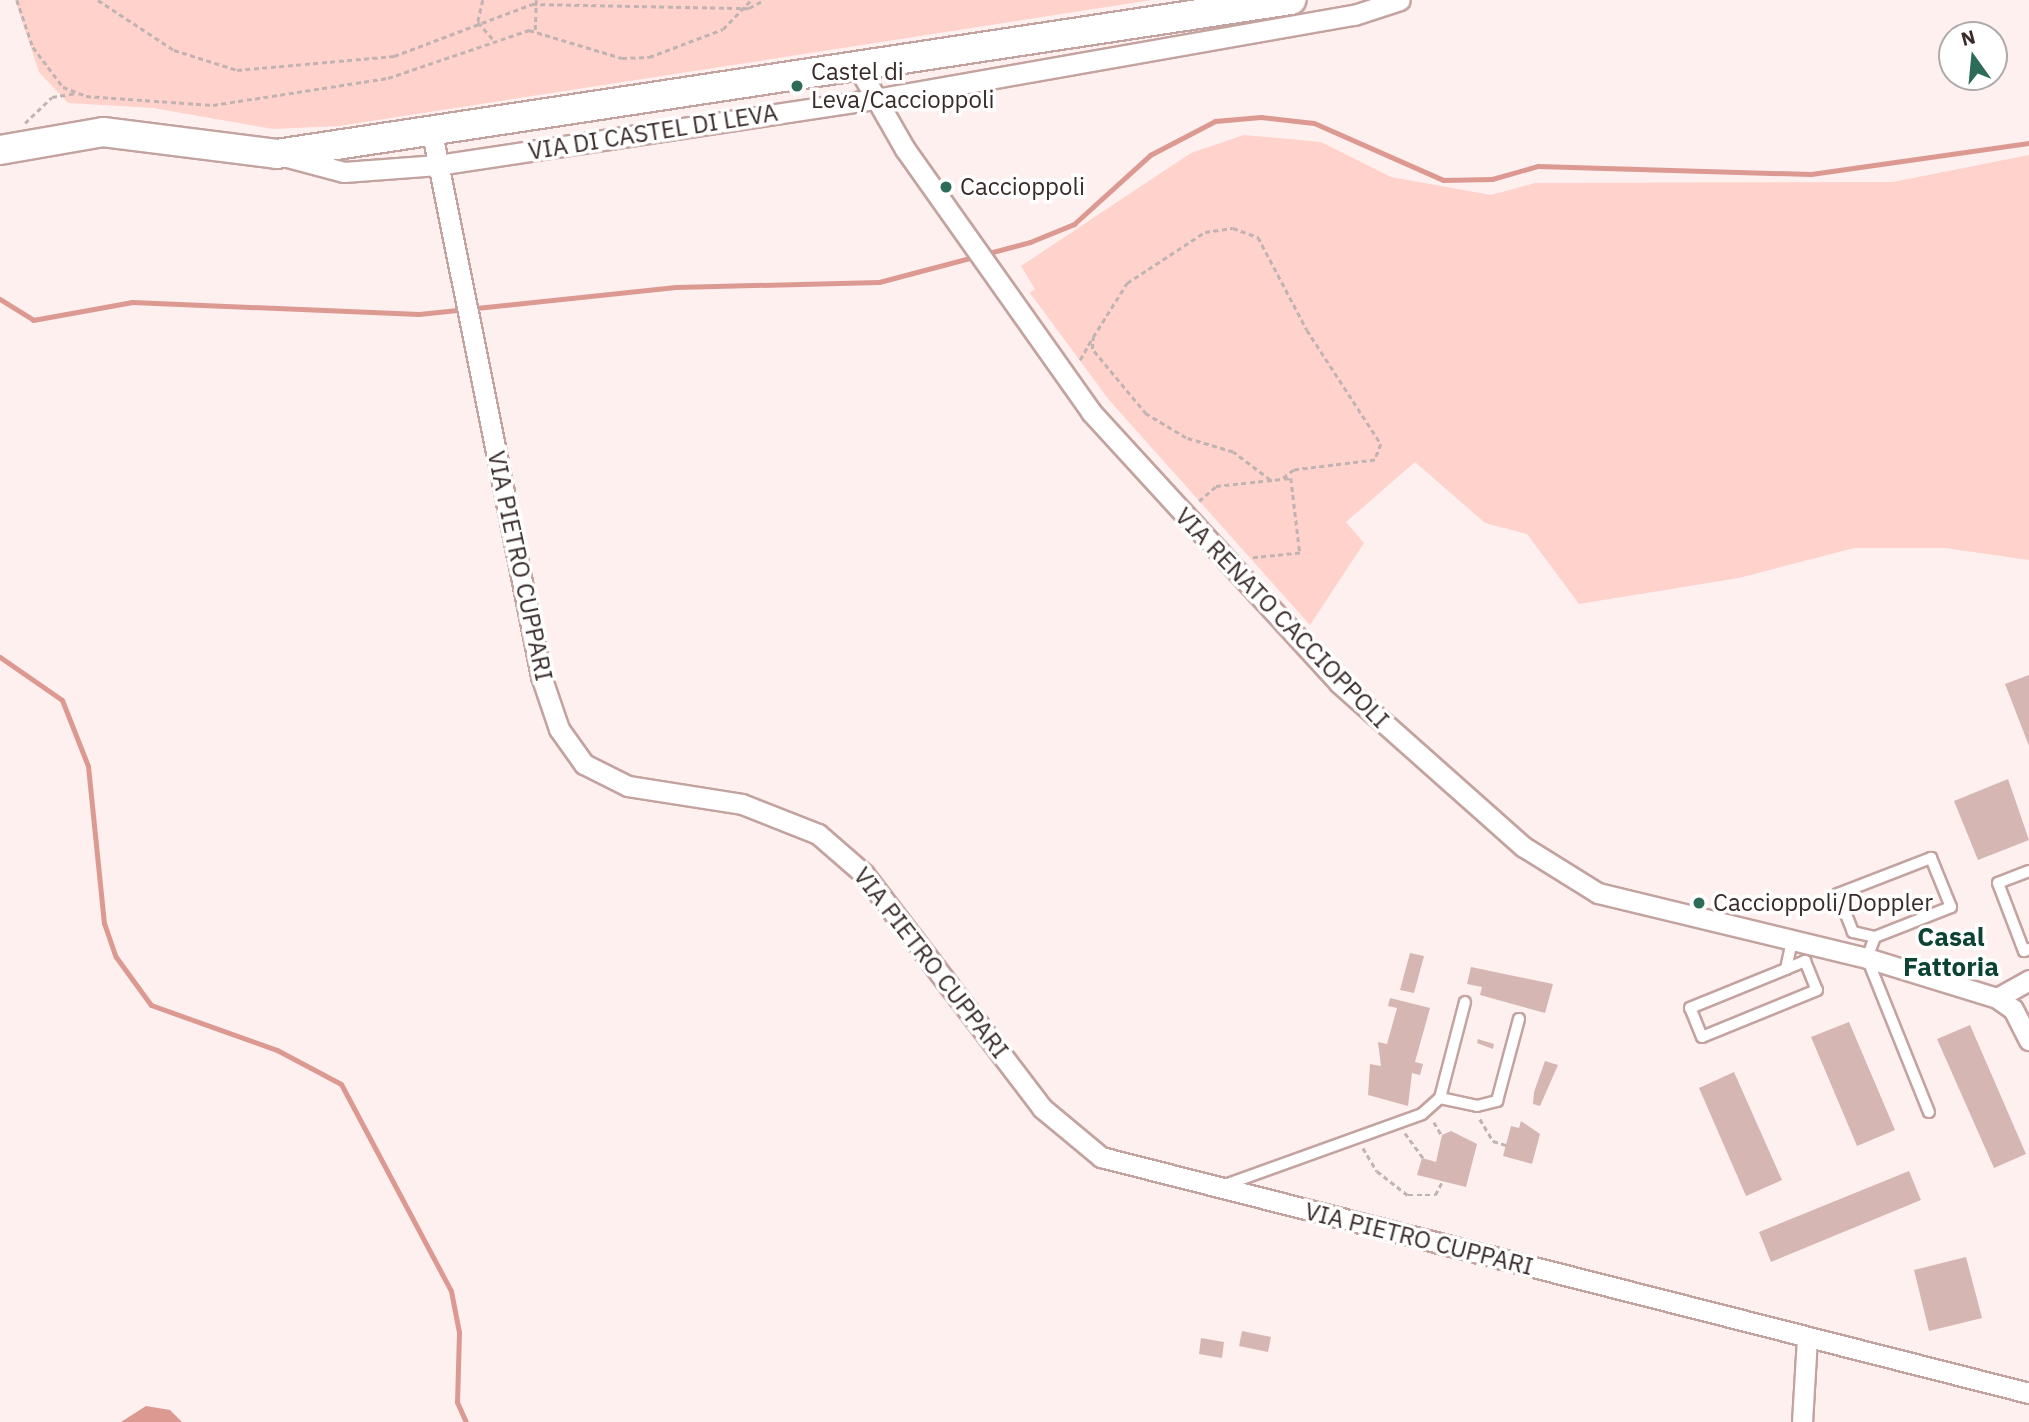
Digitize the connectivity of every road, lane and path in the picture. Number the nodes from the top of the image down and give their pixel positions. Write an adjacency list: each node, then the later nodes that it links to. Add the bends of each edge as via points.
1 (17, 0): 15 (path, via 43,65)
2 (98, 0): 11 (path, via 174,51 237,70 394,56)
3 (482, 0): 11 (path)
4 (751, 0): 10 (path)
5 (764, 0): 10 (path)
6 (1291, 0): 14 (street, VIA DI CASTEL DI LEVA)
7 (1400, 0): 16 (street, VIA DI CASTEL DI LEVA, via 1354,15)
8 (647, 1): 9 (path, via 582,9); 10 (path)
9 (536, 2): 11 (path); 12 (path)
10 (746, 7): 12 (path, via 711,35 638,58)
11 (478, 22): 13 (path)
12 (535, 30): 13 (path)
13 (493, 39): 15 (path, via 388,78 246,103)
14 (858, 67): 16 (street, VIA RENATO CACCIOPPOLI); 17 (street, VIA DI CASTEL DI LEVA)
15 (76, 93): 18 (path, via 52,97 33,111)
16 (876, 99): 20 (street, VIA DI CASTEL DI LEVA); 29 (street, VIA RENATO CACCIOPPOLI, via 959,227 1091,412 1301,642 1524,847 1598,893)
17 (432, 133): 19 (street, VIA DI CASTEL DI LEVA); 20 (street, VIA PIETRO CUPPARI)
18 (11, 148): 19 (street, VIA DI CASTEL DI LEVA, via 122,133)
19 (277, 154): 20 (street, VIA DI CASTEL DI LEVA, via 344,172)
20 (438, 165): 48 (street, VIA PIETRO CUPPARI, via 541,676 559,729 579,759 623,784 750,806 818,834 864,874 1064,1132 1101,1157)
21 (1093, 337): 22 (path); 23 (path, via 1127,283 1156,260 1205,232 1233,228 1258,237 1307,330 1381,444 1376,460 1294,470); 24 (path, via 1102,365 1146,414 1186,438 1233,452)
22 (1080, 360)
23 (1282, 479): 24 (path); 26 (path, via 1292,478 1300,553)
24 (1270, 480): 25 (path, via 1216,486)
25 (1199, 501)
26 (1250, 558)
27 (2029, 871): 30 (lane, via 1998,883 2024,951)
28 (1875, 937): 28 (lane, via 1853,932 1838,894 1931,858 1951,907); 31 (lane)
29 (1792, 940): 31 (street, VIA RENATO CACCIOPPOLI); 32 (lane)
30 (2029, 949)
31 (1867, 958): 34 (street, VIA RENATO CACCIOPPOLI); 41 (lane)
32 (1786, 968): 32 (lane, via 1690,1008 1702,1037 1817,990 1805,961)
33 (2029, 980): 34 (street)
34 (1997, 998): 37 (street, via 2013,1009)
35 (1465, 1002): 38 (lane)
36 (1519, 1019): 39 (lane, via 1497,1101)
37 (2029, 1040)
38 (1440, 1098): 39 (lane); 40 (lane)
39 (1477, 1106): 45 (path, via 1493,1141)
40 (1425, 1112): 42 (lane); 43 (path)
41 (1929, 1112)
42 (1403, 1123): 44 (lane); 46 (path)
43 (1442, 1136)
44 (1360, 1138): 47 (path, via 1377,1171 1409,1195 1435,1195); 48 (lane)
45 (1506, 1145)
46 (1423, 1158)
47 (1442, 1182)
48 (1217, 1188): 49 (street, VIA PIETRO CUPPARI)
49 (1807, 1338): 50 (street, VIA PIETRO CUPPARI); 51 (street)
50 (2029, 1393)
51 (1802, 1422)

